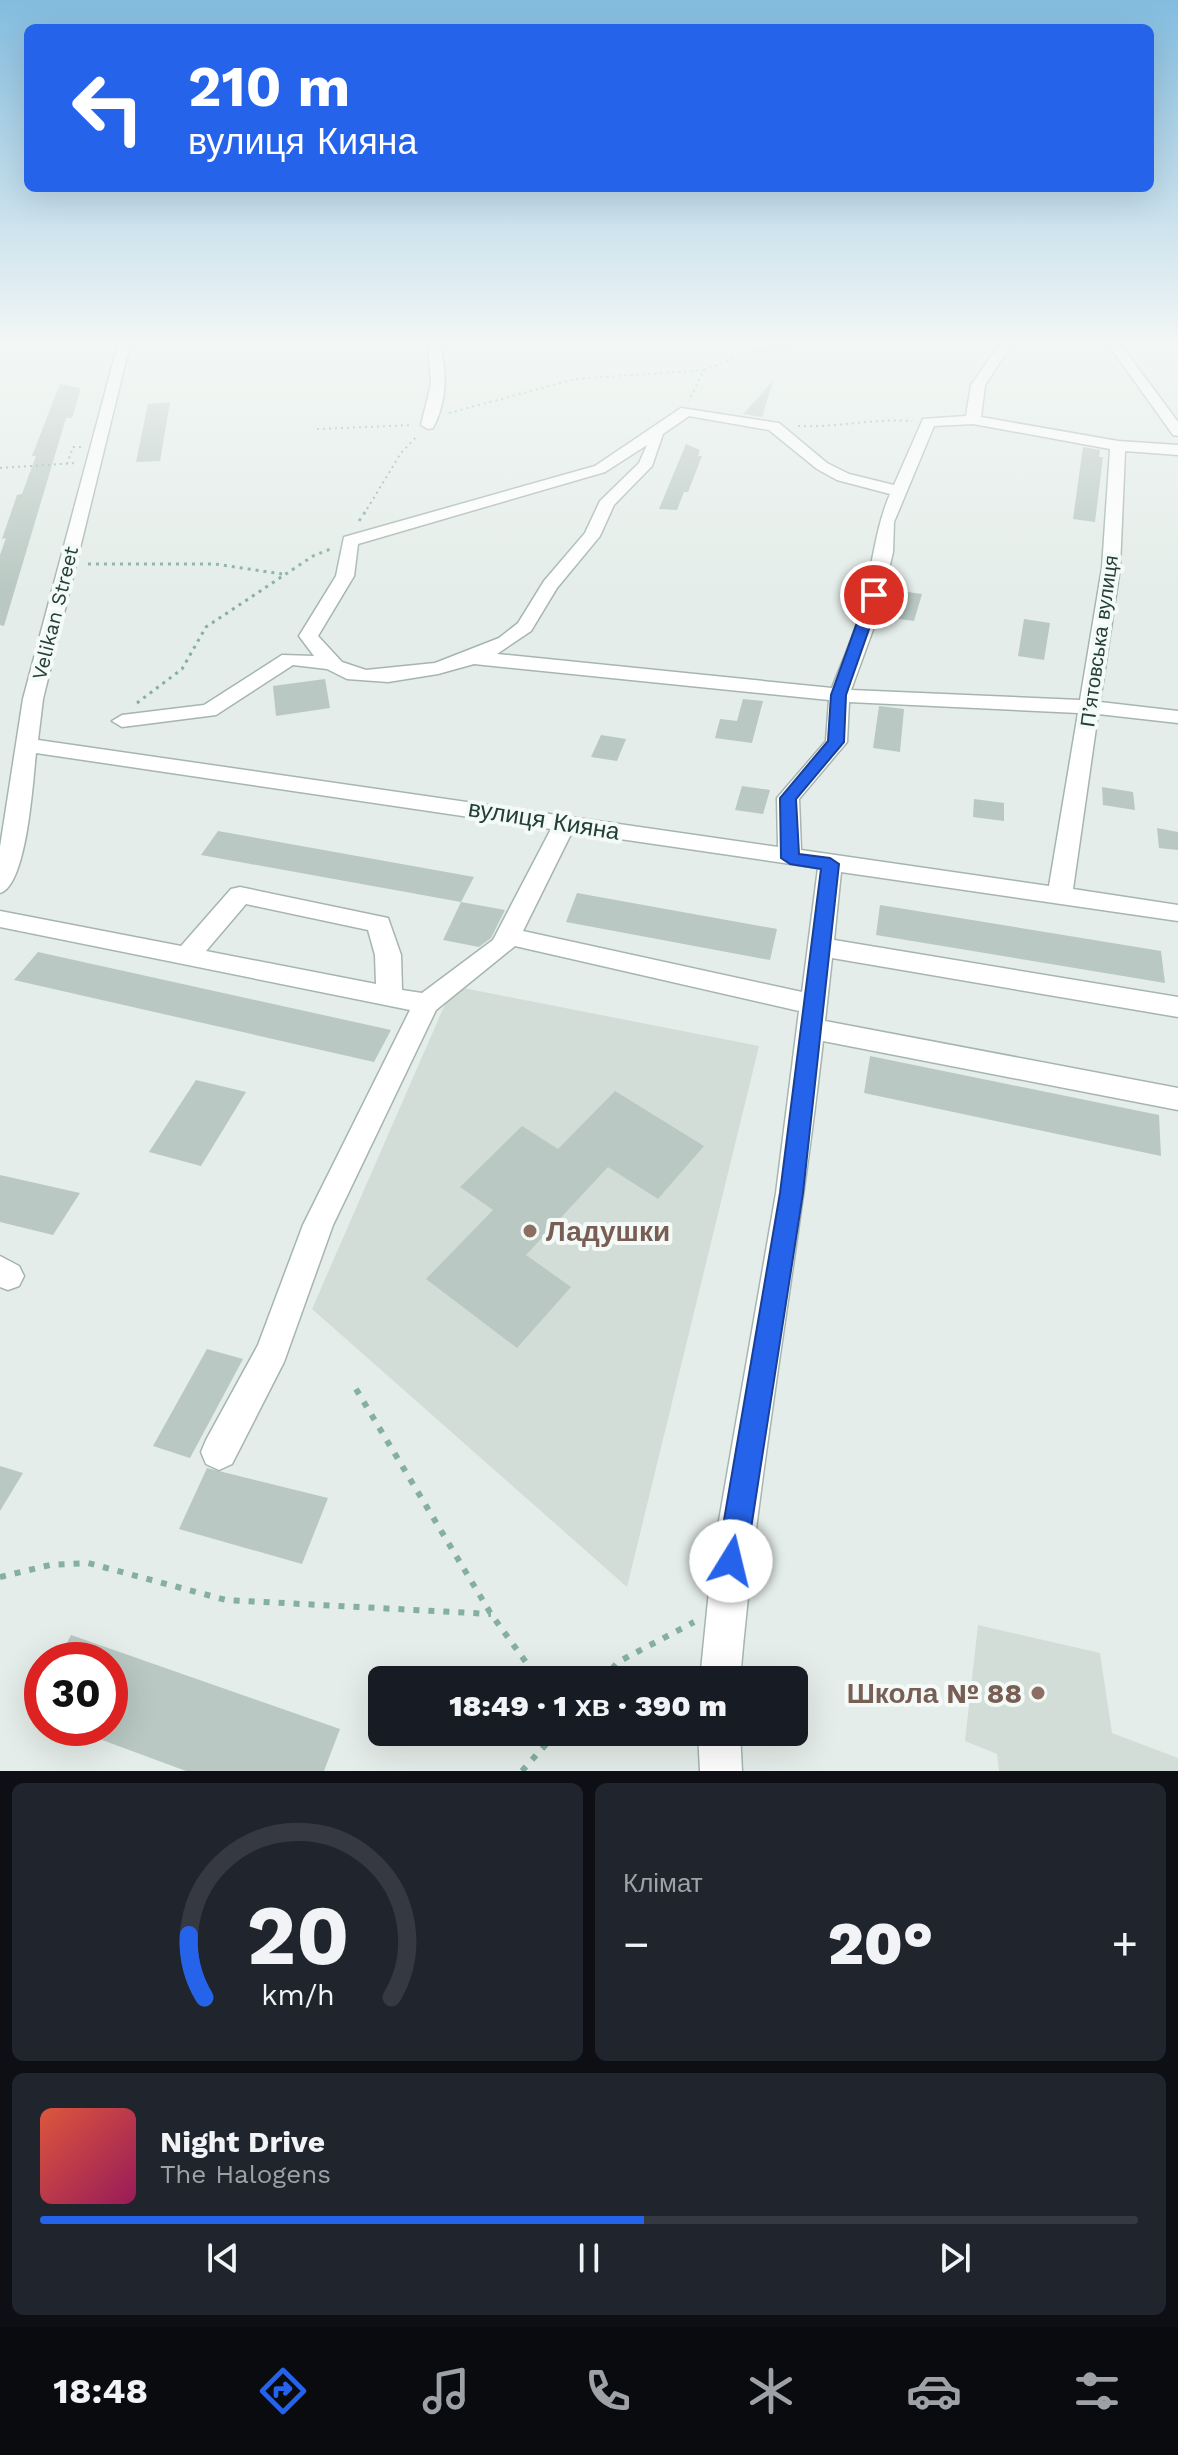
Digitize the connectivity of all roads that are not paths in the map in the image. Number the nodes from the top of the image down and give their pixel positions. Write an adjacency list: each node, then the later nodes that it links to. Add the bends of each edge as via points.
1 (103, 427): 16 (street, Velikan Street, via 33,699)
2 (664, 427): 6 (street)
3 (770, 427): 9 (street, via 843,477)
4 (926, 427): 9 (street)
5 (1010, 427): 7 (street)
6 (656, 432): 10 (street, via 656,450 633,481 608,502 596,528 525,628 507,643); 11 (street, via 600,469 350,541 345,576 308,636)
7 (1118, 446): 8 (street); 13 (street, П’ятовська вулиця, via 1111,568)
8 (1178, 450)
9 (899, 491): 12 (street, via 886,522 869,616)
10 (468, 658): 11 (street, via 395,676 348,673); 12 (street)
11 (331, 664): 15 (street, via 289,659 209,711)
12 (839, 695): 13 (street); 18 (street, via 836,742 788,798)
13 (1090, 707): 14 (street); 21 (street, П’ятовська вулиця)
14 (1178, 717)
15 (122, 721)
16 (27, 745): 17 (street, вулиця Кияна); 20 (street, Velikan Street, via 14,839)
17 (565, 823): 18 (street, вулиця Кияна); 26 (street)
18 (790, 858): 19 (street, вулиця Кияна)
19 (830, 864): 21 (street, вулиця Кияна); 27 (street)
20 (0, 885)
21 (1060, 894): 22 (street, вулиця Кияна)
22 (1147, 908): 23 (street, вулиця Кияна); 25 (street)
23 (1178, 913)
24 (0, 919): 28 (street)
25 (1178, 932)
26 (508, 936): 30 (street, via 493,955); 32 (street)
27 (820, 947): 31 (street); 32 (street)
28 (187, 956): 29 (street); 29 (street, via 240,895 379,924 388,955)
29 (389, 997): 30 (street)
30 (426, 1004): 34 (street, via 318,1225 272,1351)
31 (1178, 1007)
32 (811, 1016): 33 (street); 35 (street, via 791,1193 725,1608)
33 (1178, 1099)
34 (219, 1452)
35 (721, 1666)
36 (720, 1746): 37 (street)
37 (721, 1771)

